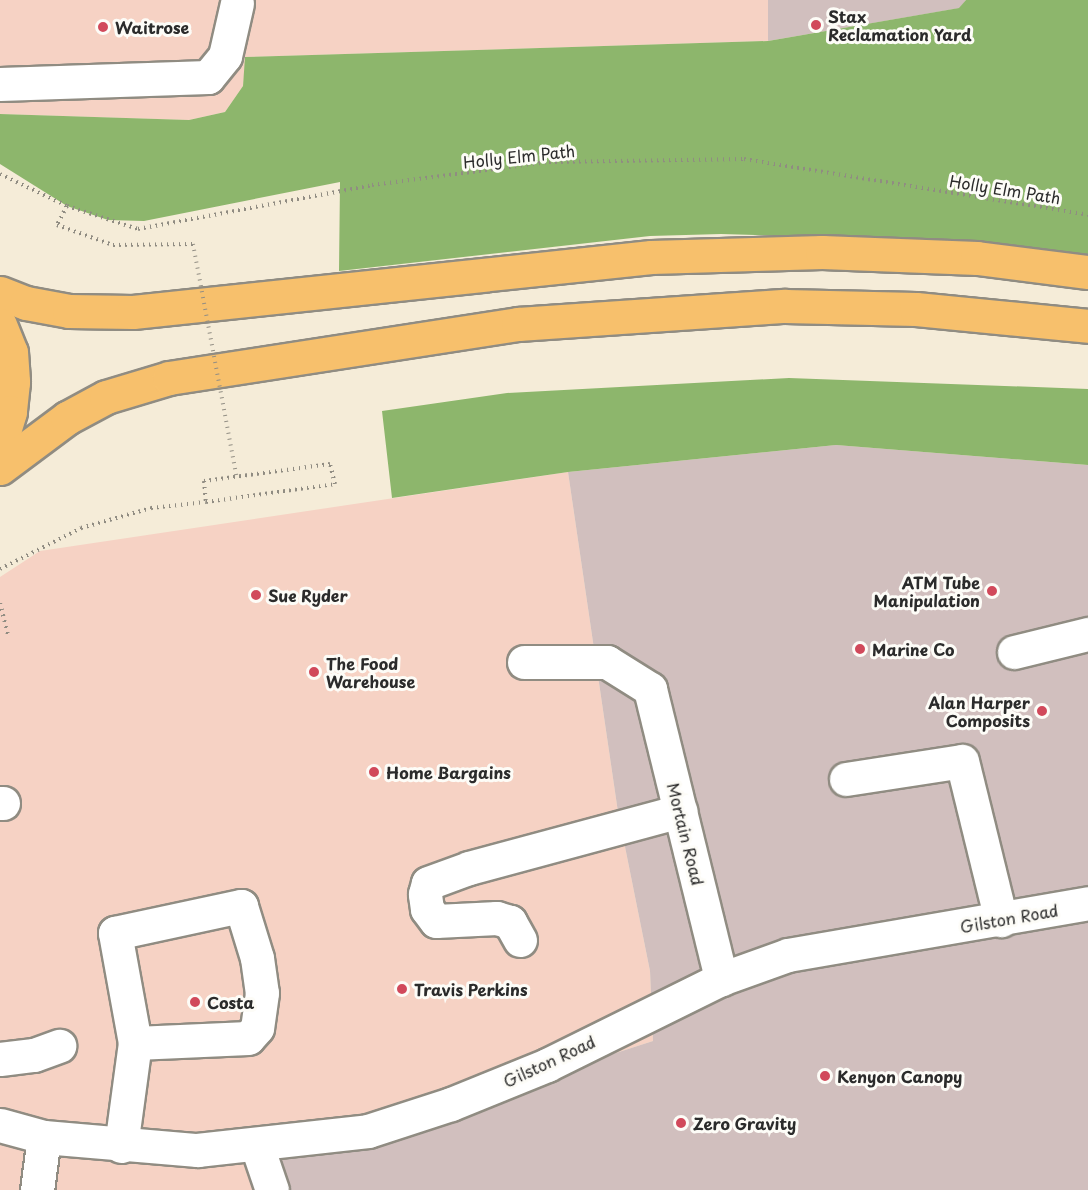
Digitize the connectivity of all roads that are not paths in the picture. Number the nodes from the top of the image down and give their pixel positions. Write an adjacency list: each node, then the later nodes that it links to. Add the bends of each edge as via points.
1 (237, 3): 2 (street, via 225,56 208,77)
2 (0, 84)
3 (1088, 272): 4 (highway, via 977,258 822,252 651,257 132,312 69,311 26,303)
4 (0, 293)
5 (0, 325): 7 (highway, via 11,352 13,382 10,412)
6 (1088, 326): 8 (highway, via 916,309 784,306 518,324 169,378 86,407)
7 (0, 444)
8 (0, 468)
9 (1088, 634): 10 (street)
10 (1014, 652)
11 (524, 662): 13 (street, Mortain Road, via 607,662 650,688)
12 (846, 778): 15 (street, via 962,760)
13 (680, 811): 16 (street, via 469,868 428,883 424,894 427,909 436,921 497,918 510,922); 17 (street, Mortain Road)
14 (1088, 903): 15 (street, Gilston Road)
15 (1001, 920): 17 (street, Gilston Road, via 788,955)
16 (520, 940)
17 (721, 979): 24 (street, Gilston Road, via 547,1065 451,1104 368,1131)
18 (135, 1043): 18 (street, via 248,1038 257,1028 257,958 241,906 116,933); 23 (street)
19 (59, 1046): 20 (street, via 34,1055)
20 (0, 1059)
21 (0, 1125): 22 (street, Gilston Road)
22 (45, 1137): 23 (street, Gilston Road); 25 (street)
23 (121, 1146): 24 (street, Gilston Road, via 197,1150)
24 (257, 1146): 26 (street)
25 (37, 1190)
26 (272, 1190)

